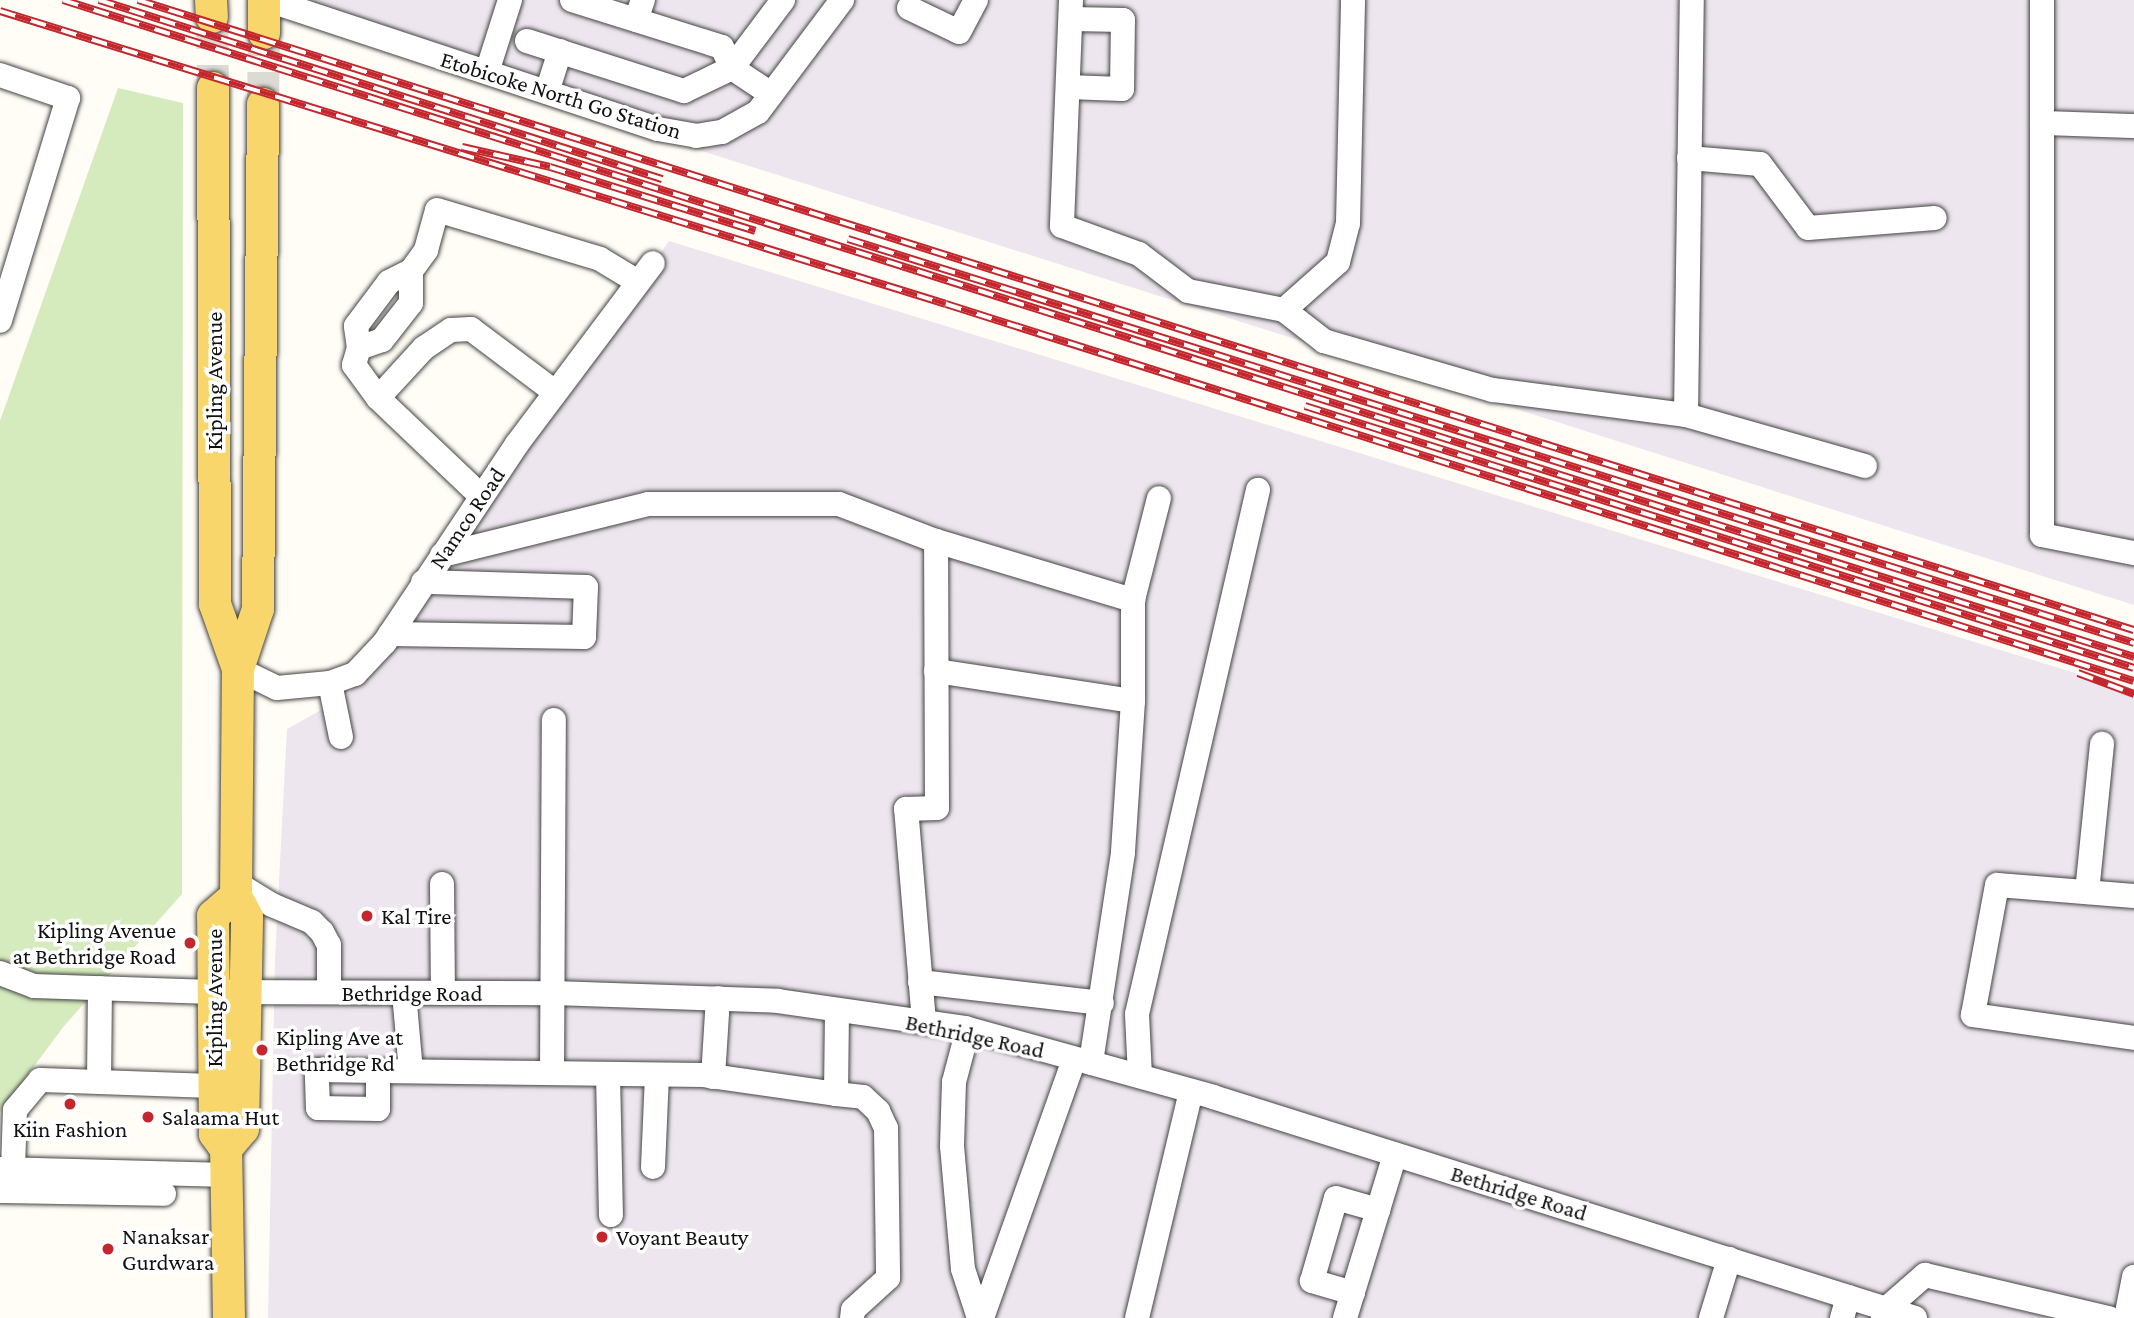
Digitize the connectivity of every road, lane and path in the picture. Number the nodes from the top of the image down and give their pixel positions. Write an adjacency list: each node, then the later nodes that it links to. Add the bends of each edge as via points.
1 (510, 0): 17 (street)
2 (572, 0): 12 (street)
3 (783, 0): 16 (street)
4 (842, 0): 22 (street, Etobicoke North Go Station)
5 (976, 0): 10 (street, via 959,32)
6 (1353, 0): 30 (street, via 1348,223 1338,262)
7 (1692, 0): 26 (street)
8 (2042, 0): 24 (street)
9 (275, 3): 13 (main road); 17 (street, Etobicoke North Go Station)
10 (909, 8)
11 (1071, 9): 19 (street); 19 (street, via 1123,20 1122,89)
12 (640, 10): 16 (street, via 722,47)
13 (264, 33)
14 (527, 41): 15 (street)
15 (560, 51): 16 (street, via 684,91); 21 (street)
16 (732, 68): 22 (street)
17 (487, 72): 21 (street, Etobicoke North Go Station)
18 (0, 75): 31 (street, via 68,98)
19 (1068, 87): 30 (street, via 1062,226 1139,254 1188,290)
20 (213, 88): 45 (main road, Kipling Avenue, via 215,604)
21 (547, 92): 22 (street, Etobicoke North Go Station, via 658,129 696,136 722,132 758,112)
22 (771, 94)
23 (264, 104): 45 (main road, Kipling Avenue, via 258,609)
24 (2042, 123): 25 (street); 40 (street, via 2042,536)
25 (2134, 126)
26 (1689, 158): 27 (street, via 1760,164 1808,228); 34 (street)
27 (1935, 218)
28 (653, 262): 29 (street, Namco Road)
29 (638, 282): 32 (street, Namco Road); 33 (street, via 600,260 437,210 426,250 411,271 411,303 382,340 356,356)
30 (1284, 310): 34 (street, via 1324,341 1493,390)
31 (0, 321)
32 (555, 391): 33 (street, via 471,329 451,330 424,348); 37 (street, Namco Road)
33 (378, 398): 37 (street)
34 (1686, 415): 35 (street)
35 (1865, 466)
36 (1258, 489): 77 (street, via 1137,1014)
37 (481, 496): 41 (street, Namco Road)
38 (1159, 498): 43 (street)
39 (936, 541): 41 (street, via 839,504 648,504); 43 (street); 46 (street)
40 (2134, 553)
41 (442, 555): 42 (street, Namco Road)
42 (423, 582): 44 (street, Namco Road); 44 (street, via 586,587 584,637)
43 (1133, 600): 48 (street)
44 (390, 634): 47 (street, Namco Road, via 355,674)
45 (238, 669): 47 (street, Namco Road, via 277,688); 53 (main road, Kipling Avenue)
46 (936, 671): 48 (street); 57 (street, via 937,808 906,810)
47 (330, 683): 50 (street)
48 (1133, 701): 66 (street, via 1123,853)
49 (554, 720): 64 (street)
50 (341, 737)
51 (2102, 744): 54 (street)
52 (442, 884): 63 (street)
53 (236, 890): 59 (main road, Kipling Avenue, via 213,916); 60 (main road, Kipling Avenue, via 247,917); 61 (street, via 312,922 322,932 329,945)
54 (2087, 892): 55 (street); 70 (street, via 1997,885 1973,1015)
55 (2134, 896)
56 (0, 973): 58 (street, Bethridge Road, via 34,986)
57 (920, 982): 66 (street); 68 (street)
58 (100, 988): 59 (street, Bethridge Road); 79 (street)
59 (212, 992): 60 (street, Bethridge Road); 80 (main road, Kipling Avenue)
60 (245, 992): 61 (street, Bethridge Road); 84 (main road, Kipling Avenue, via 243,1129)
61 (329, 992): 62 (street, Bethridge Road)
62 (404, 993): 63 (street, Bethridge Road); 73 (street)
63 (443, 993): 64 (street, Bethridge Road)
64 (554, 993): 65 (street, Bethridge Road); 74 (street)
65 (718, 998): 67 (street, Bethridge Road); 78 (street)
66 (1102, 1003): 71 (street)
67 (837, 1010): 68 (street, Bethridge Road); 82 (street)
68 (924, 1022): 69 (street, Bethridge Road)
69 (968, 1029): 71 (street, Bethridge Road); 98 (street, via 954,1083 952,1146 963,1269)
70 (2134, 1038)
71 (1083, 1061): 77 (street, Bethridge Road); 98 (street)
72 (378, 1071): 73 (street)
73 (411, 1071): 74 (street)
74 (552, 1073): 75 (street)
75 (608, 1074): 76 (street); 90 (street)
76 (657, 1075): 78 (street); 85 (street)
77 (1140, 1076): 81 (street, Bethridge Road)
78 (713, 1077): 82 (street)
79 (99, 1082): 80 (street); 86 (street, via 40,1080 15,1110)
80 (215, 1086): 84 (main road, Kipling Avenue, via 215,1134)
81 (1191, 1091): 83 (street, Bethridge Road); 99 (street)
82 (836, 1094): 97 (street, via 863,1097 878,1111 886,1128 888,1278 853,1310)
83 (1395, 1154): 89 (street); 91 (street, Bethridge Road)
84 (226, 1162): 86 (street); 96 (main road, Kipling Avenue)
85 (653, 1167)
86 (6, 1169)
87 (0, 1192): 88 (street)
88 (164, 1194)
89 (1378, 1210): 93 (street); 93 (street, via 1336,1198 1312,1281)
90 (611, 1215)
91 (1730, 1259): 94 (street, Bethridge Road); 101 (street)
92 (2134, 1277): 104 (street)
93 (1353, 1293): 100 (street)
94 (1845, 1307): 95 (street, Bethridge Road)
95 (1884, 1313): 102 (street, Bethridge Road); 103 (street, via 1924,1275)
96 (229, 1318)
97 (852, 1318)
98 (980, 1318)
99 (1137, 1318)
100 (1345, 1318)
101 (1711, 1318)
102 (1915, 1318)
103 (2109, 1318)
104 (2126, 1318)

